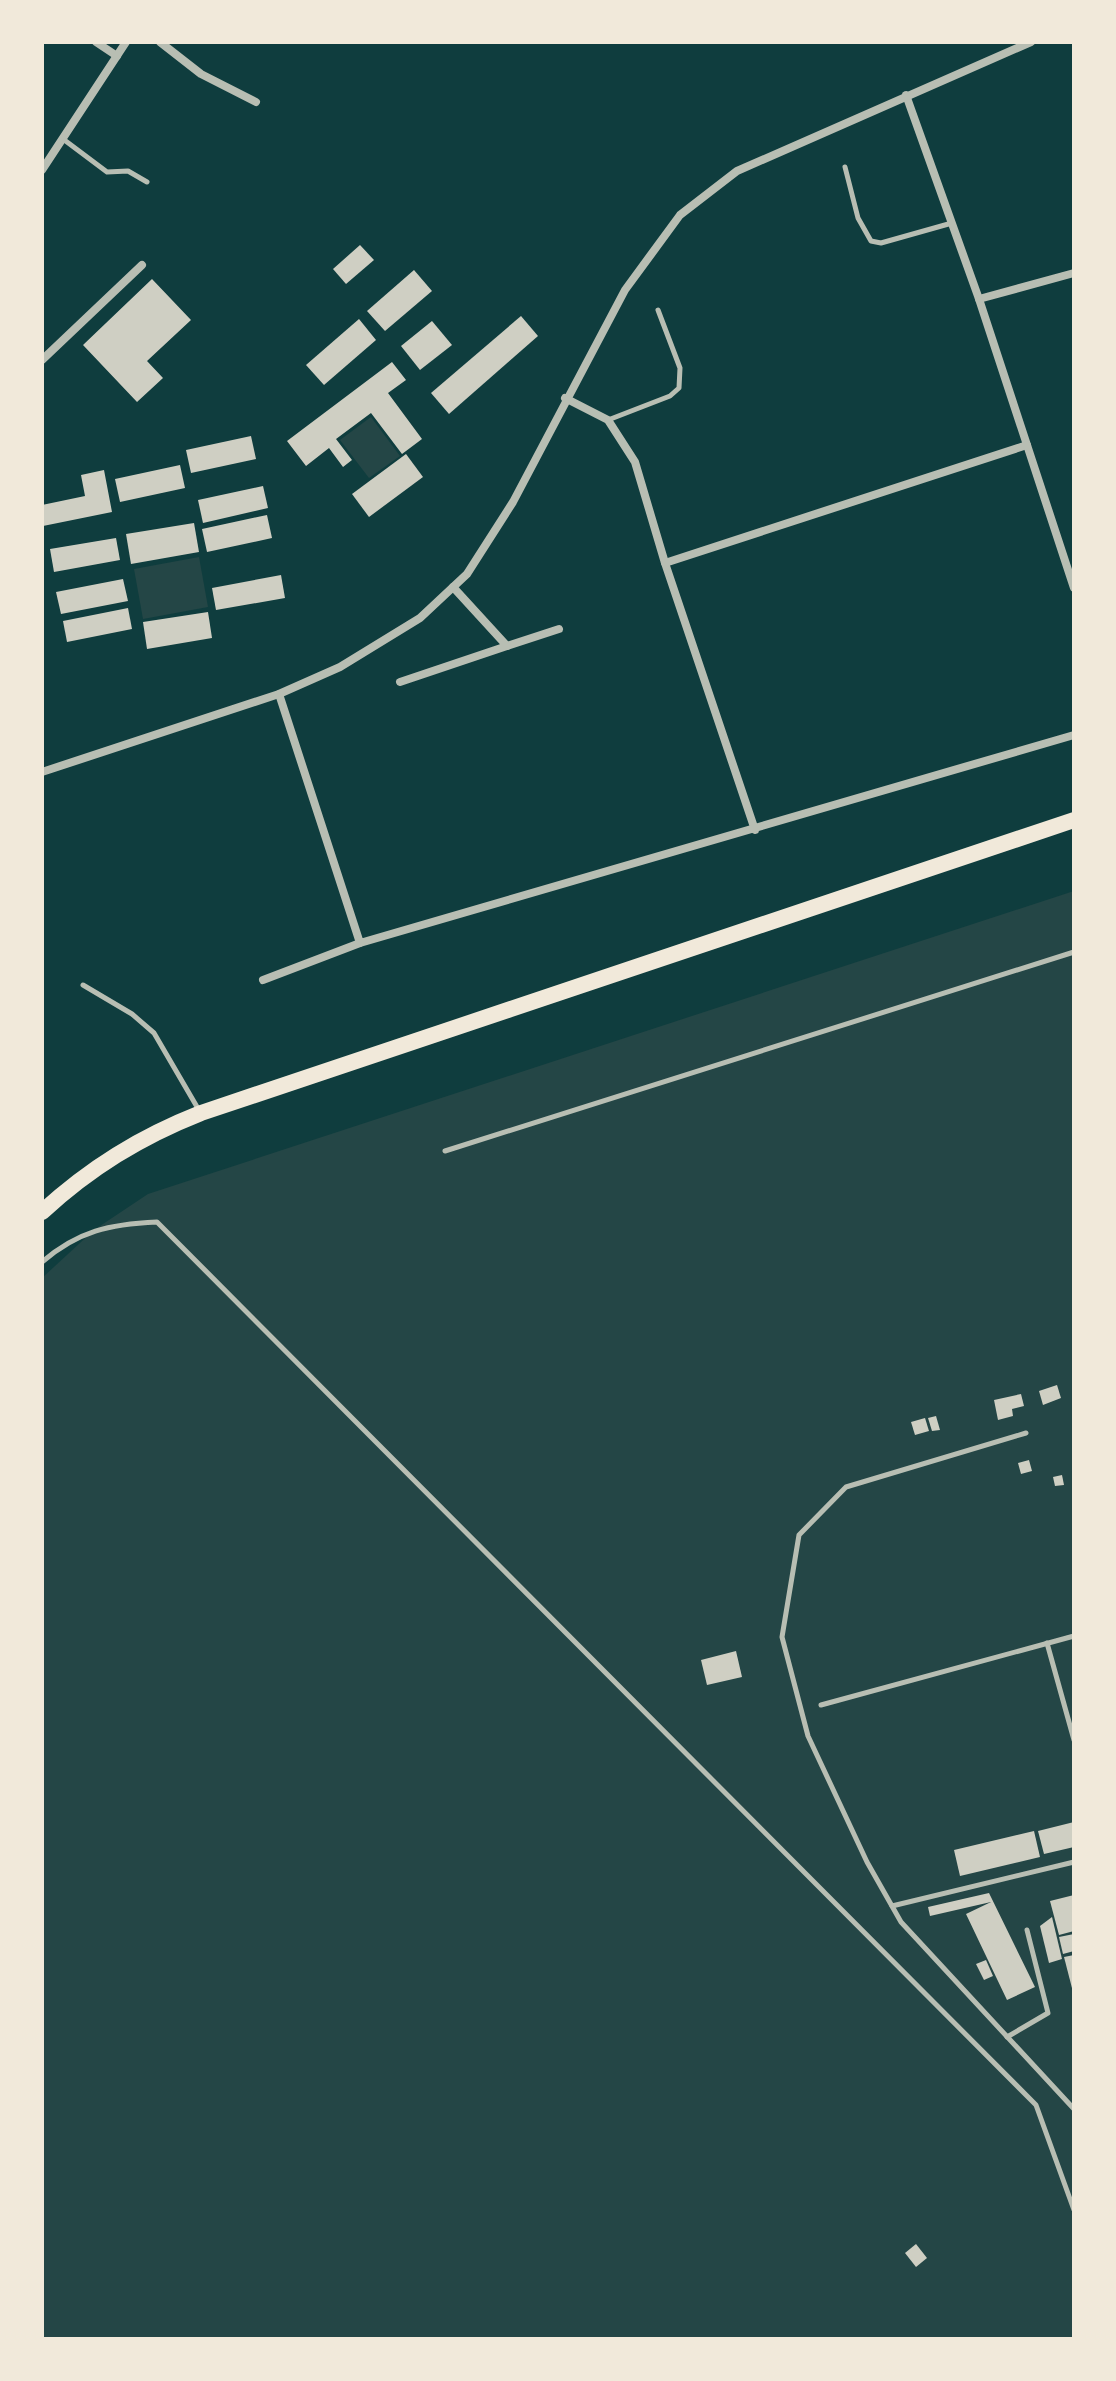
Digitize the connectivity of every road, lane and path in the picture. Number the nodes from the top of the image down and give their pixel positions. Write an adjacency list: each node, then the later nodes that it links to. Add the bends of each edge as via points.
1 (96, 42): 5 (street)
2 (126, 42): 5 (street)
3 (160, 42): 7 (street, via 201,74)
4 (1031, 42): 6 (street)
5 (117, 56): 8 (street)
6 (906, 95): 12 (street); 18 (street, via 737,171 700,197 648,255)
7 (256, 102)
8 (63, 139): 10 (street); 11 (lane, via 107,172 128,171)
9 (845, 167): 12 (lane, via 858,218 871,241 881,243)
10 (42, 170)
11 (147, 182)
12 (953, 223): 15 (street)
13 (142, 265): 17 (street)
14 (1074, 273): 15 (street)
15 (979, 299): 20 (street)
16 (658, 310): 19 (lane, via 680,368 679,388)
17 (42, 360)
18 (565, 398): 19 (street); 22 (street, via 513,502)
19 (608, 420): 21 (street, via 635,462)
20 (1027, 445): 21 (street); 23 (street)
21 (665, 563): 31 (street)
22 (453, 587): 25 (street); 27 (street, via 420,618 353,659)
23 (1074, 588)
24 (559, 629): 25 (street)
25 (507, 646): 26 (street)
26 (400, 682)
27 (279, 694): 29 (street); 32 (street)
28 (1074, 735): 31 (street)
29 (42, 772)
30 (1074, 820): 36 (main road)
31 (755, 830): 32 (street)
32 (360, 943): 34 (street)
33 (1074, 952): 37 (lane)
34 (263, 980)
35 (83, 985): 36 (lane, via 154,1033)
36 (201, 1113): 38 (main road, via 123,1149)
37 (445, 1151)
38 (42, 1212)
39 (42, 1262): 50 (lane, via 92,1230 115,1223 157,1222 1036,2105)
40 (1026, 1433): 46 (lane, via 846,1487 799,1535 782,1637 808,1736)
41 (1074, 1636): 42 (lane)
42 (1047, 1643): 43 (lane); 44 (lane)
43 (821, 1705)
44 (1074, 1740)
45 (1074, 1862): 46 (lane)
46 (892, 1906): 48 (lane)
47 (1027, 1930): 48 (lane, via 1048,2013)
48 (1007, 2037): 49 (lane)
49 (1074, 2109)
50 (1074, 2210)

